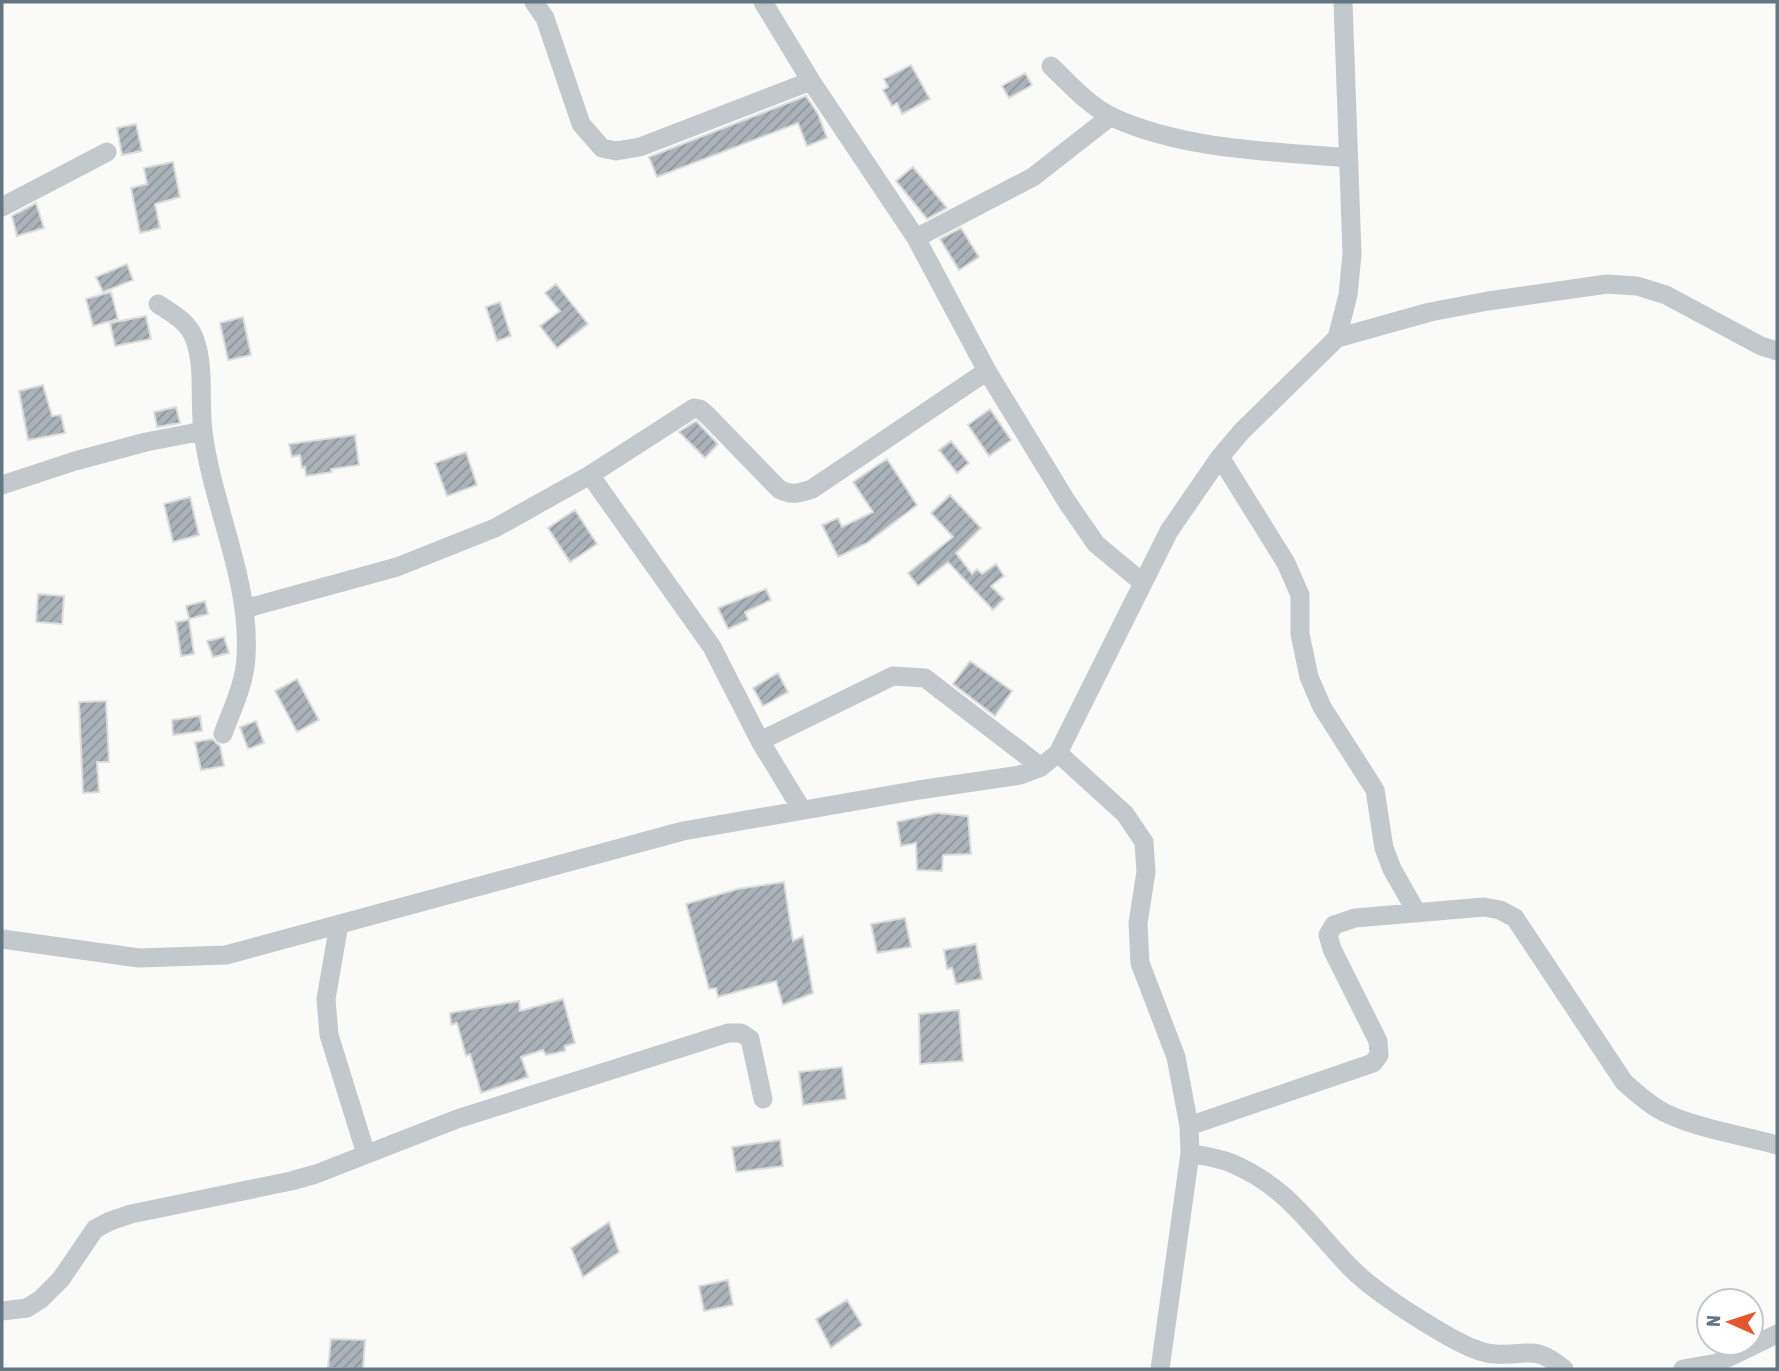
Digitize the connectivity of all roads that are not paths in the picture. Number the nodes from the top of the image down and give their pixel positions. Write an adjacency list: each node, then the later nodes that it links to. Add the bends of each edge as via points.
1 (534, 2): 5 (street, via 545,18 581,124 602,149 640,147)
2 (763, 2): 5 (street)
3 (1343, 2): 8 (street)
4 (1051, 65): 6 (street, via 1086,101)
5 (811, 81): 10 (street)
6 (1111, 116): 8 (street, via 1188,139); 10 (street, via 1033,177)
7 (107, 152): 9 (street)
8 (1348, 158): 12 (street, via 1352,254 1348,295)
9 (2, 207)
10 (916, 238): 14 (street)
11 (158, 304): 15 (street, via 186,323 195,338)
12 (1336, 338): 13 (street, via 1464,305 1607,284 1637,286 1666,295); 16 (street)
13 (1777, 351)
14 (987, 371): 17 (street, via 812,489 796,494 779,489 708,416 694,408); 19 (street, via 1096,544)
15 (203, 431): 18 (street, via 75,461); 20 (street)
16 (1220, 457): 19 (street, via 1168,531); 26 (street, via 1296,581 1300,634 1310,677 1322,707 1375,790 1384,848)
17 (590, 475): 20 (street, via 495,528 397,567); 22 (street, via 712,647)
18 (2, 485)
19 (1143, 583): 23 (street)
20 (244, 608): 21 (street, via 246,658)
21 (223, 734)
22 (760, 741): 24 (street, via 893,676 913,676 925,678); 25 (street)
23 (1058, 753): 24 (street); 30 (street, via 1125,814 1144,842 1140,963 1176,1057)
24 (1041, 767): 25 (street, via 1020,775)
25 (802, 810): 27 (street, via 683,831)
26 (1417, 913): 30 (street, via 1354,918 1334,925 1328,935 1378,1041 1379,1055 1373,1063); 31 (street, via 1484,907 1516,918 1624,1082 1640,1097 1688,1121)
27 (339, 924): 28 (street, via 226,955 139,958); 33 (street, via 326,999 329,1035)
28 (2, 939)
29 (763, 1099): 33 (street, via 750,1039 728,1033 457,1119)
30 (1189, 1126): 32 (street)
31 (1777, 1145)
32 (1190, 1153): 36 (street); 37 (street, via 1230,1163 1289,1198 1352,1269 1445,1334 1494,1354 1543,1353)
33 (366, 1154): 34 (street, via 291,1181 110,1221 95,1229 61,1279 41,1299 27,1307)
34 (2, 1311)
35 (1777, 1334): 38 (street, via 1717,1363)
36 (1160, 1369)
37 (1564, 1369)
38 (1683, 1369)

